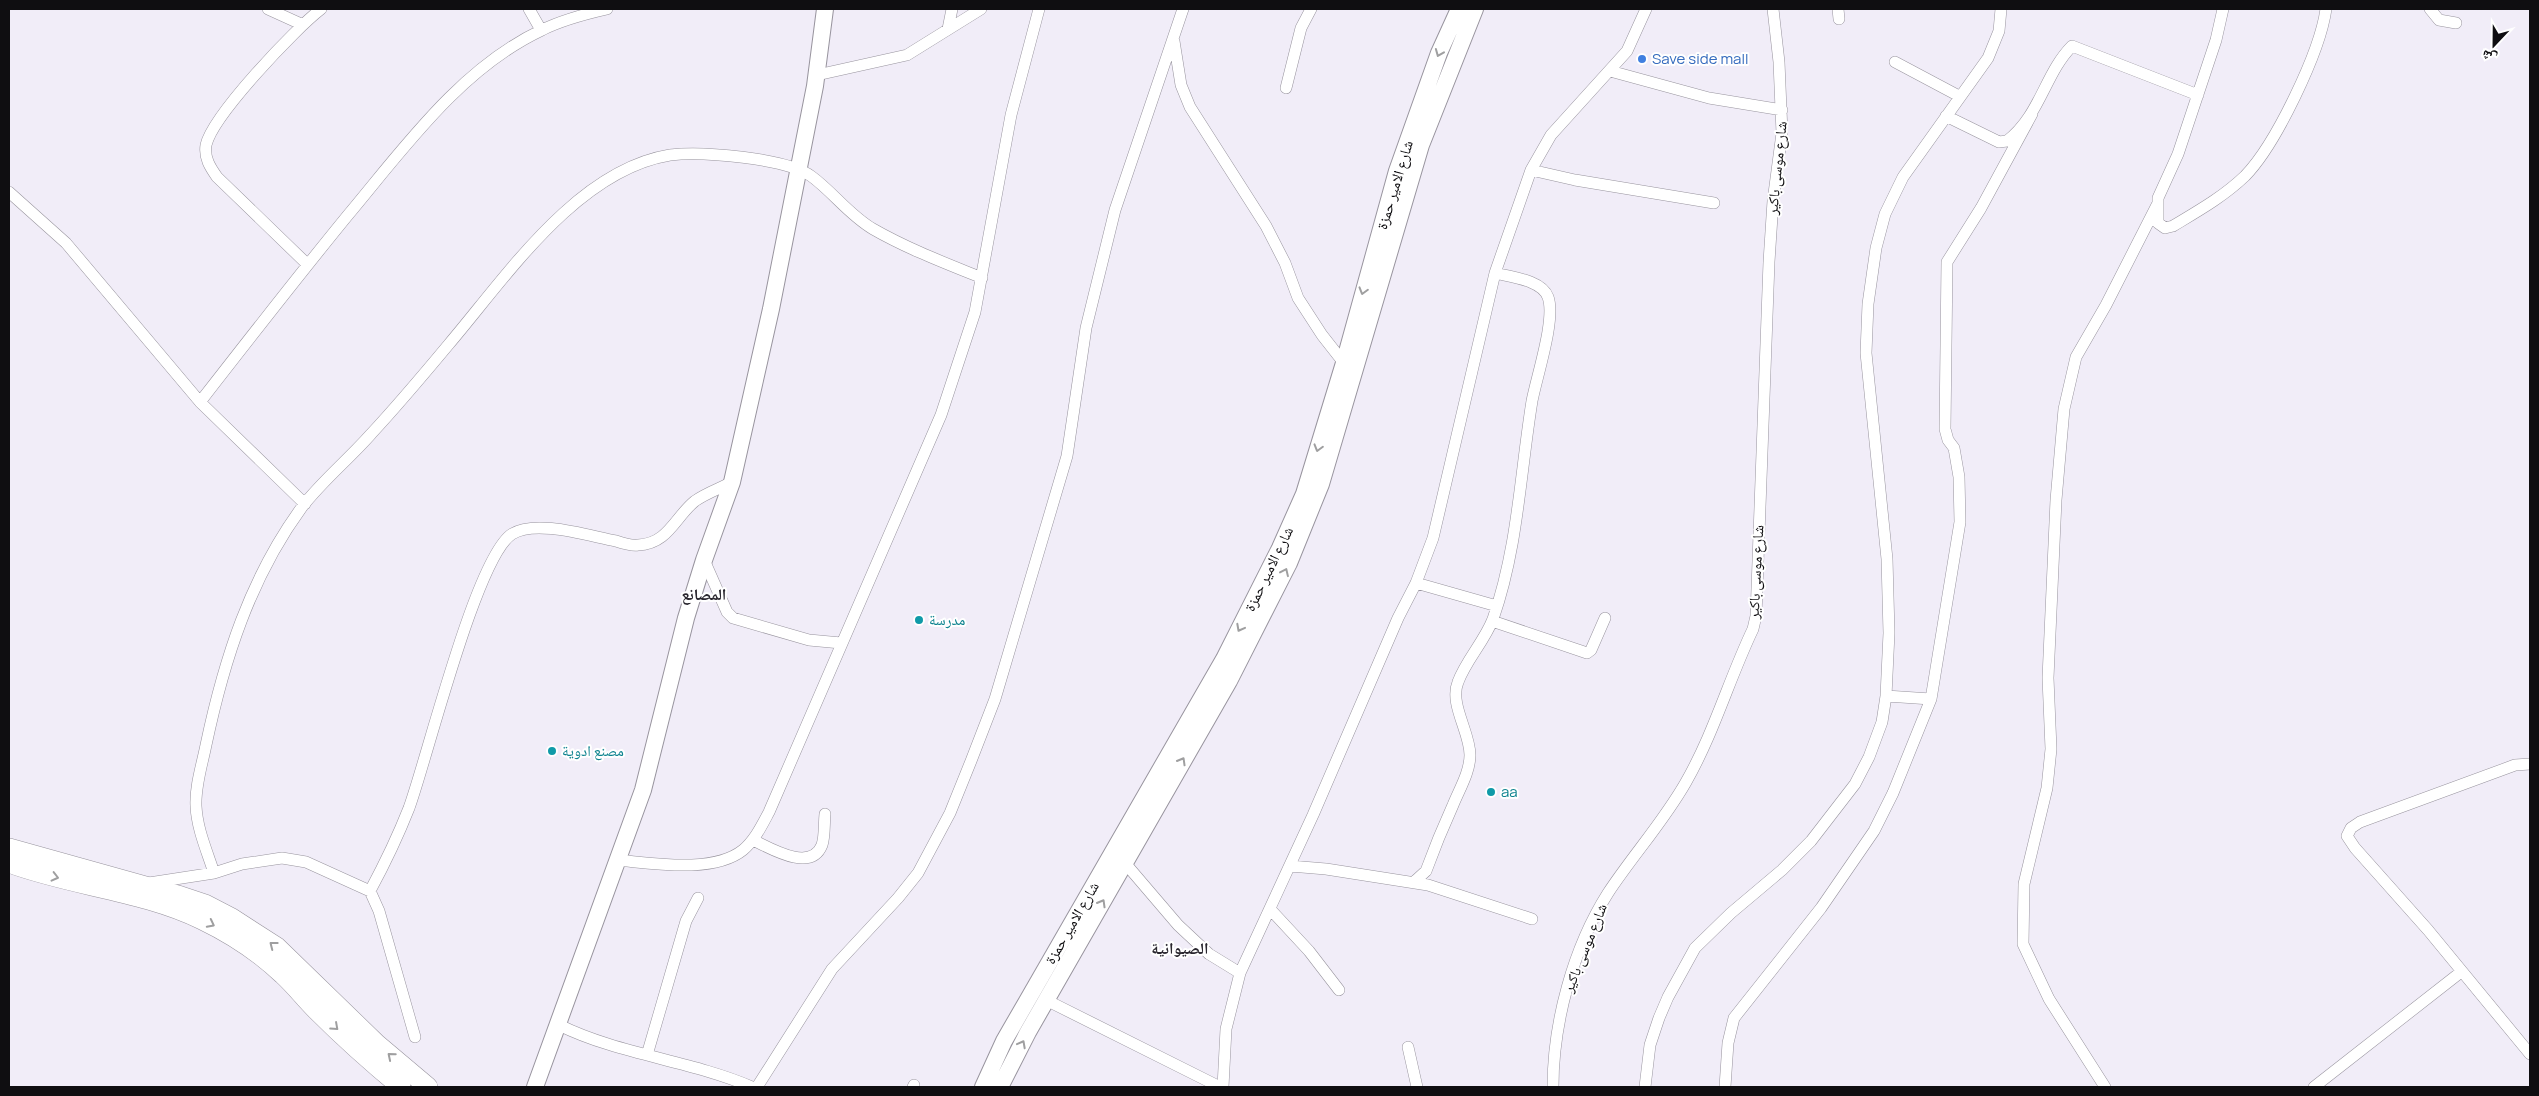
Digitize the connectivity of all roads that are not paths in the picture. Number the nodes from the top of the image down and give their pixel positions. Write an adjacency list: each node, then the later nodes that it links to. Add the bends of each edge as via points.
1 (268, 9): 20 (street)
2 (321, 9): 20 (street)
3 (529, 9): 22 (street)
4 (607, 9): 22 (street)
5 (825, 9): 26 (main road)
6 (952, 9): 21 (street)
7 (981, 9): 21 (street)
8 (1039, 9): 41 (street, via 1011,115)
9 (1184, 9): 23 (street)
10 (1311, 9): 27 (street, via 1301,28)
11 (1459, 9): 39 (main road, شارع الامير حمزة, one-way to 39, via 1397,171)
12 (1475, 9): 39 (main road, شارع الامير حمزة, via 1421,145)
13 (1646, 9): 25 (street, via 1627,51)
14 (1773, 9): 30 (street, شارع موسى باكير)
15 (2001, 9): 29 (street, via 1999,31 1988,58)
16 (2223, 9): 28 (street)
17 (2326, 9): 37 (street, via 2316,48 2289,106 2246,174 2222,196 2166,228 2158,223)
18 (2430, 9): 19 (street, via 2440,20)
19 (2456, 23)
20 (301, 24): 38 (street, via 219,119 210,135 206,156 217,177)
21 (948, 29): 26 (street, via 907,55)
22 (541, 30): 38 (street, via 481,70 454,94 411,140)
23 (1174, 39): 42 (street, via 1181,85 1190,107 1266,226 1298,298); 82 (street, via 1115,210 1086,328 1067,456 995,699 974,754 950,812 918,872 832,970)
24 (1895, 62): 29 (street)
25 (1610, 71): 30 (street, via 1709,98); 34 (street, via 1551,136)
26 (817, 76): 33 (main road)
27 (1286, 88)
28 (2198, 95): 31 (street, via 2072,46); 37 (street)
29 (1959, 96): 32 (street)
30 (1782, 110): 87 (street, شارع موسى باكير, via 1769,262 1754,622 1710,735 1686,782 1594,917 1561,1009 1553,1060)
31 (2032, 114): 32 (street, via 2014,136 2003,143); 53 (street, via 1946,267 1945,429 1954,448 1960,522)
32 (1946, 116): 52 (street, via 1895,190 1879,235 1868,304 1866,353 1887,558 1889,633)
33 (798, 168): 41 (street, via 825,186 852,214 873,228); 44 (main road, via 771,309); 45 (street, via 744,158 669,155 622,171 596,187 529,247 372,434)
34 (1531, 170): 36 (street); 40 (street)
35 (10, 196): 43 (street, via 66,243)
36 (1714, 203)
37 (2157, 204): 90 (street, via 2076,357 2064,409 2056,500 2048,678 2051,748 2047,788 2024,884 2023,944 2049,999)
38 (308, 264): 43 (street)
39 (1378, 268): 42 (main road, شارع الامير حمزة, one-way to 42); 60 (main road, شارع الامير حمزة, one-way to 39, via 1229,680 1289,563 1321,484)
40 (1495, 273): 47 (street, via 1436,529); 48 (street, via 1540,286 1547,294 1550,309 1532,402 1517,526)
41 (982, 278): 51 (street, via 975,312 941,415)
42 (1344, 364): 83 (main road, شارع الامير حمزة, one-way to 83, via 1304,494 1261,588 1224,659 1004,1041)
43 (200, 402): 45 (street)
44 (732, 482): 46 (main road); 65 (street, via 696,500 657,541 637,546 544,528 524,529 511,535 497,550 474,605 408,810)
45 (305, 504): 62 (street, via 269,558 248,603 215,699 196,808 198,826)
46 (704, 560): 51 (street, via 727,612 733,618 809,640); 58 (main road, via 686,618 643,790)
47 (1416, 582): 48 (street); 61 (street)
48 (1497, 606): 50 (street)
49 (1605, 618): 50 (street, via 1587,653)
50 (1492, 621): 63 (street, via 1458,682 1456,700 1470,756 1464,779 1426,871)
51 (841, 643): 56 (street, via 769,812)
52 (1886, 696): 53 (street); 88 (street, via 1882,722 1869,757 1830,816 1782,870 1710,932 1690,956 1659,1018 1650,1045)
53 (1931, 699): 89 (street, via 1874,831 1821,908 1734,1018 1728,1042)
54 (2530, 764): 69 (street, via 2515,765 2369,819 2348,831 2350,843)
55 (825, 814): 56 (street, via 823,843 814,854 793,858)
56 (753, 840): 58 (street, via 724,860 706,864)
57 (9, 848): 64 (main road)
58 (616, 860): 73 (main road)
59 (9, 863): 78 (main road, one-way to 78, via 124,893 200,918 230,934 283,975 317,1011)
60 (1125, 863): 70 (street, via 1151,896 1208,954); 72 (main road, شارع الامير حمزة, one-way to 60)
61 (1290, 866): 63 (street); 67 (street)
62 (214, 873): 64 (street); 65 (street, via 270,859 294,859)
63 (1414, 882): 68 (street)
64 (136, 884): 79 (main road, one-way to 64, via 256,932 205,904)
65 (370, 891): 74 (street, via 379,911)
66 (698, 898): 77 (street, via 686,922)
67 (1270, 909): 70 (street); 71 (street)
68 (1532, 920)
69 (2461, 972): 76 (street); 91 (street)
70 (1240, 973): 85 (street, via 1226,1029)
71 (1339, 990)
72 (1046, 1000): 84 (main road, شارع الامير حمزة, one-way to 72); 85 (street)
73 (559, 1025): 77 (street, via 600,1043); 80 (main road)
74 (415, 1038)
75 (1408, 1047): 86 (street)
76 (2530, 1054)
77 (646, 1055): 81 (street, via 692,1066)
78 (401, 1087)
79 (428, 1087)
80 (535, 1087)
81 (752, 1087)
82 (757, 1087)
83 (983, 1087)
84 (1000, 1087)
85 (1221, 1087)
86 (1417, 1087)
87 (1553, 1087)
88 (1644, 1087)
89 (1725, 1087)
90 (2105, 1087)
91 (2314, 1087)

